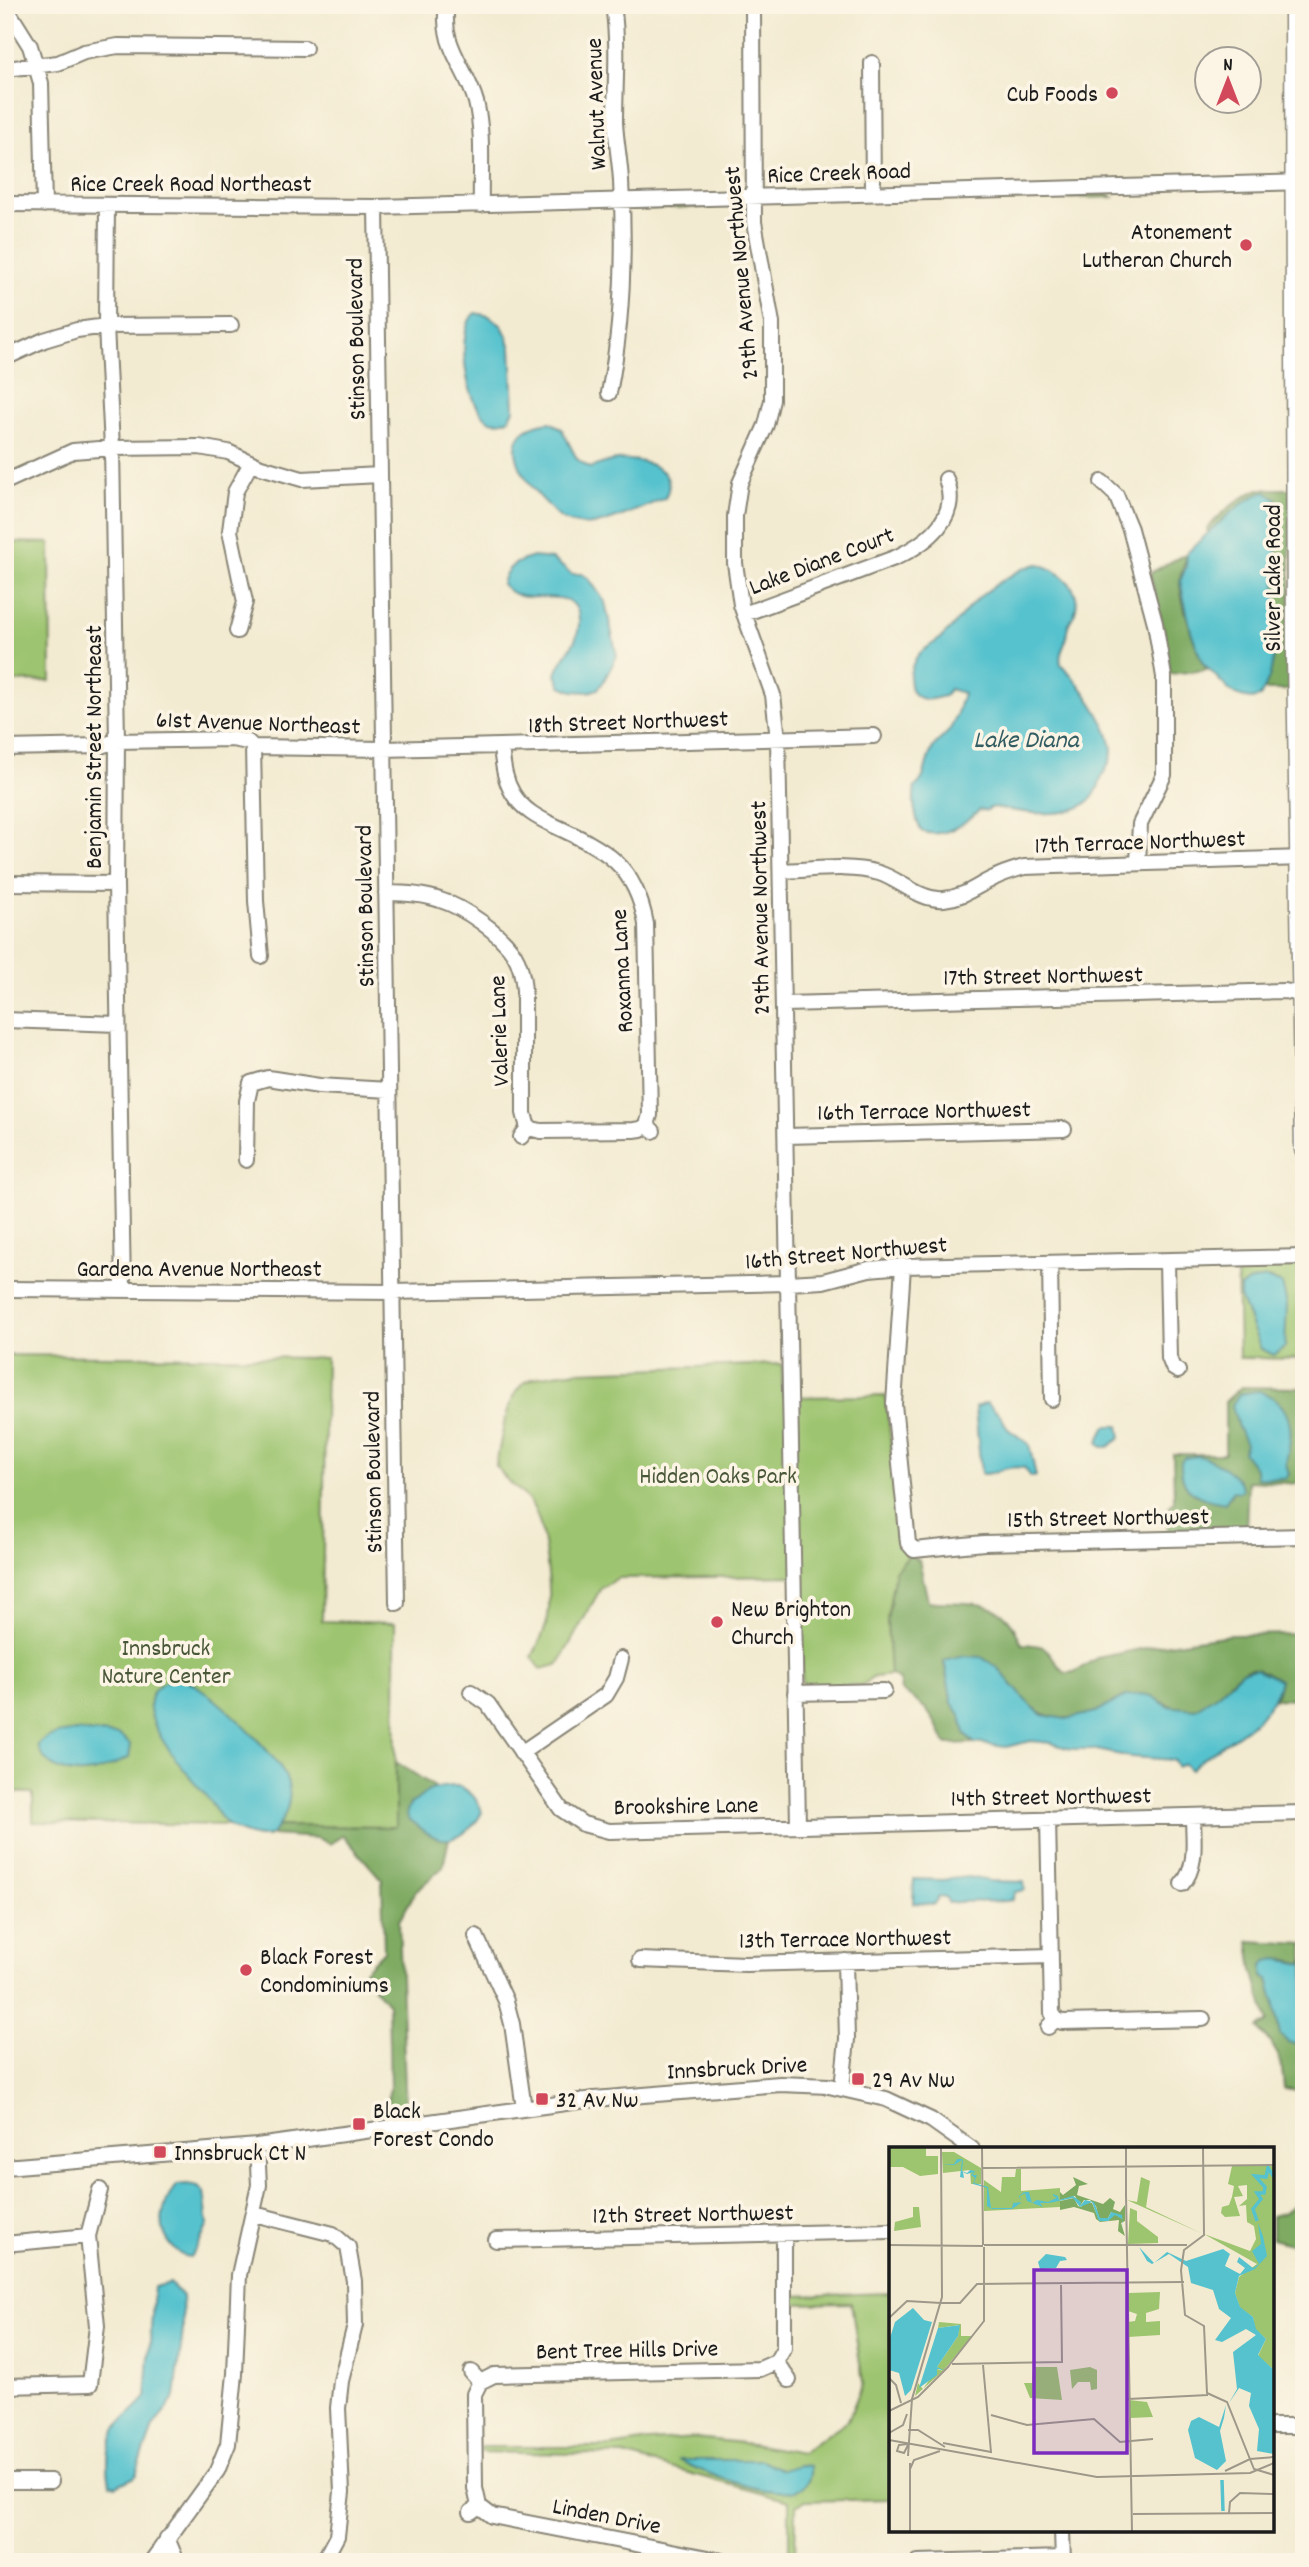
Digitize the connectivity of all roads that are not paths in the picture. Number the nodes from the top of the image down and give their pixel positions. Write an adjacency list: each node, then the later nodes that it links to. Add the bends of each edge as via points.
1 (447, 5): 18 (street, via 450,48 478,115)
2 (613, 5): 14 (street, Walnut Avenue)
3 (753, 5): 13 (street, 29th Avenue Northwest)
4 (1294, 5): 6 (main road, Silver Lake Road)
5 (5, 6): 9 (street)
6 (1299, 44): 11 (main road, Silver Lake Road)
7 (304, 48): 9 (street, via 118,46)
8 (872, 63): 12 (street)
9 (37, 66): 10 (street); 16 (street, via 43,101)
10 (5, 69)
11 (1299, 182): 12 (street, Rice Creek Road); 32 (main road, Silver Lake Road)
12 (873, 194): 13 (street, Rice Creek Road)
13 (754, 197): 14 (street, Rice Creek Road); 30 (street, 29th Avenue Northwest, via 755,233 772,323 772,400 737,498 735,563)
14 (622, 201): 18 (street, Rice Creek Road); 23 (street, Walnut Avenue, via 623,278)
15 (5, 204): 16 (street, Rice Creek Road Northeast)
16 (44, 205): 17 (street, Rice Creek Road Northeast)
17 (107, 205): 19 (street, Rice Creek Road Northeast); 21 (street, Benjamin Street Northeast)
18 (481, 205): 19 (street, Rice Creek Road)
19 (376, 207): 26 (street, Stinson Boulevard)
20 (231, 325): 21 (street)
21 (106, 326): 22 (street, via 44,340); 24 (street, Benjamin Street Northeast)
22 (5, 358)
23 (609, 393)
24 (112, 448): 25 (street, via 199,447 228,452); 28 (street, via 73,451); 35 (street, Benjamin Street Northeast)
25 (251, 463): 26 (street, via 302,480); 31 (street, via 235,492 230,531 245,602)
26 (380, 475): 39 (street, Stinson Boulevard)
27 (946, 480): 30 (street, Lake Diane Court, via 951,504 940,524 920,544 897,557)
28 (5, 482)
29 (1102, 482): 41 (street, via 1116,495 1130,529 1164,677 1164,775 1140,824)
30 (744, 614): 34 (street, 29th Avenue Northwest, via 773,695)
31 (237, 631)
32 (1300, 658): 40 (main road, Silver Lake Road)
33 (874, 736): 34 (street, 18th Street Northwest)
34 (778, 739): 37 (street, 18th Street Northwest); 42 (street, 29th Avenue Northwest)
35 (117, 741): 36 (street, 61st Avenue Northeast, via 232,740); 38 (street, 61st Avenue Northeast, via 100,746); 44 (street, Benjamin Street Northeast)
36 (253, 747): 39 (street, 61st Avenue Northeast); 46 (street)
37 (501, 747): 39 (street, 18th Street Northwest); 52 (street, Roxanna Lane, via 505,777 520,803 540,819 604,852 628,875 640,898 646,924)
38 (5, 748)
39 (384, 749): 45 (street, Stinson Boulevard)
40 (1301, 858): 41 (street, 17th Terrace Northwest); 47 (main road, Silver Lake Road)
41 (1138, 862): 42 (street, 17th Terrace Northwest, via 1024,867 966,894 939,899 870,871)
42 (781, 871): 48 (street, 29th Avenue Northwest)
43 (5, 883): 44 (street)
44 (117, 884): 50 (street, Benjamin Street Northeast)
45 (386, 893): 51 (street, Stinson Boulevard); 52 (street, Valerie Lane, via 451,904 499,937 514,954 523,978 525,1133)
46 (261, 956)
47 (1302, 994): 48 (street, 17th Street Northwest); 55 (main road, Silver Lake Road)
48 (784, 1004): 54 (street, 29th Avenue Northwest)
49 (5, 1020): 50 (street)
50 (118, 1024): 63 (street, Benjamin Street Northeast)
51 (389, 1090): 56 (street, via 268,1078 251,1083); 64 (street, Stinson Boulevard)
52 (650, 1128)
53 (1064, 1129): 54 (street, 16th Terrace Northwest)
54 (786, 1136): 61 (street, 29th Avenue Northwest)
55 (1304, 1150)
56 (246, 1160)
57 (1304, 1257): 58 (street, 16th Street Northwest)
58 (1167, 1261): 59 (street, 16th Street Northwest); 65 (street, via 1169,1358)
59 (1050, 1263): 60 (street, 16th Street Northwest); 66 (street)
60 (902, 1266): 61 (street, 16th Street Northwest); 67 (street, 15th Street Northwest, via 894,1404 908,1543 914,1550 984,1543)
61 (789, 1283): 64 (street, 16th Street Northwest); 72 (street, 29th Avenue Northwest)
62 (5, 1289): 63 (street, Gardena Avenue Northeast)
63 (123, 1290): 64 (street, Gardena Avenue Northeast)
64 (392, 1292): 68 (street, Stinson Boulevard)
65 (1178, 1371)
66 (1052, 1399)
67 (1304, 1536)
68 (397, 1603)
69 (621, 1659): 73 (street, via 606,1695)
70 (884, 1691): 72 (street)
71 (471, 1692): 73 (street, Brookshire Lane, via 488,1704)
72 (795, 1693): 77 (street, 29th Avenue Northwest)
73 (522, 1753): 77 (street, Brookshire Lane, via 561,1809 595,1829)
74 (1304, 1813): 75 (street, 14th Street Northwest)
75 (1193, 1816): 76 (street, 14th Street Northwest); 78 (street, via 1192,1868)
76 (1048, 1819): 77 (street, 14th Street Northwest); 80 (street)
77 (798, 1825)
78 (1182, 1884)
79 (476, 1936): 85 (street, via 506,2001)
80 (1051, 1956): 82 (street, 13th Terrace Northwest); 83 (street, via 1052,2023)
81 (640, 1960): 82 (street, 13th Terrace Northwest, via 716,1964)
82 (845, 1961): 84 (street, via 847,2039)
83 (1203, 2019)
84 (842, 2088): 85 (street, Innsbruck Drive, via 780,2084); 87 (street, Innsbruck Drive, via 910,2109)
85 (524, 2109): 86 (street, Innsbruck Drive)
86 (257, 2146): 88 (street, Innsbruck Drive); 90 (street, via 259,2185)
87 (970, 2147)
88 (5, 2167)
89 (100, 2190): 93 (street)
90 (254, 2214): 105 (street, via 239,2275 228,2444 217,2471); 109 (street, via 333,2234 348,2246 355,2325 338,2408 342,2492 337,2536)
91 (889, 2231): 92 (street, 12th Street Northwest)
92 (784, 2234): 94 (street, 12th Street Northwest); 96 (street, via 785,2348)
93 (88, 2236): 95 (street); 98 (street, via 97,2326 90,2384)
94 (496, 2240)
95 (5, 2244)
96 (776, 2362): 97 (street); 103 (street, Bent Tree Hills Drive, via 760,2369 476,2377)
97 (789, 2380)
98 (5, 2386)
99 (1274, 2426): 100 (street)
100 (1304, 2426)
101 (5, 2481): 102 (street)
102 (51, 2481)
103 (475, 2509): 110 (street, Linden Drive)
104 (1062, 2532): 106 (street)
105 (167, 2538): 107 (street); 108 (street)
106 (1063, 2560): 111 (street)
107 (151, 2562)
108 (177, 2562)
109 (323, 2562)
110 (729, 2562)
111 (918, 2562)

